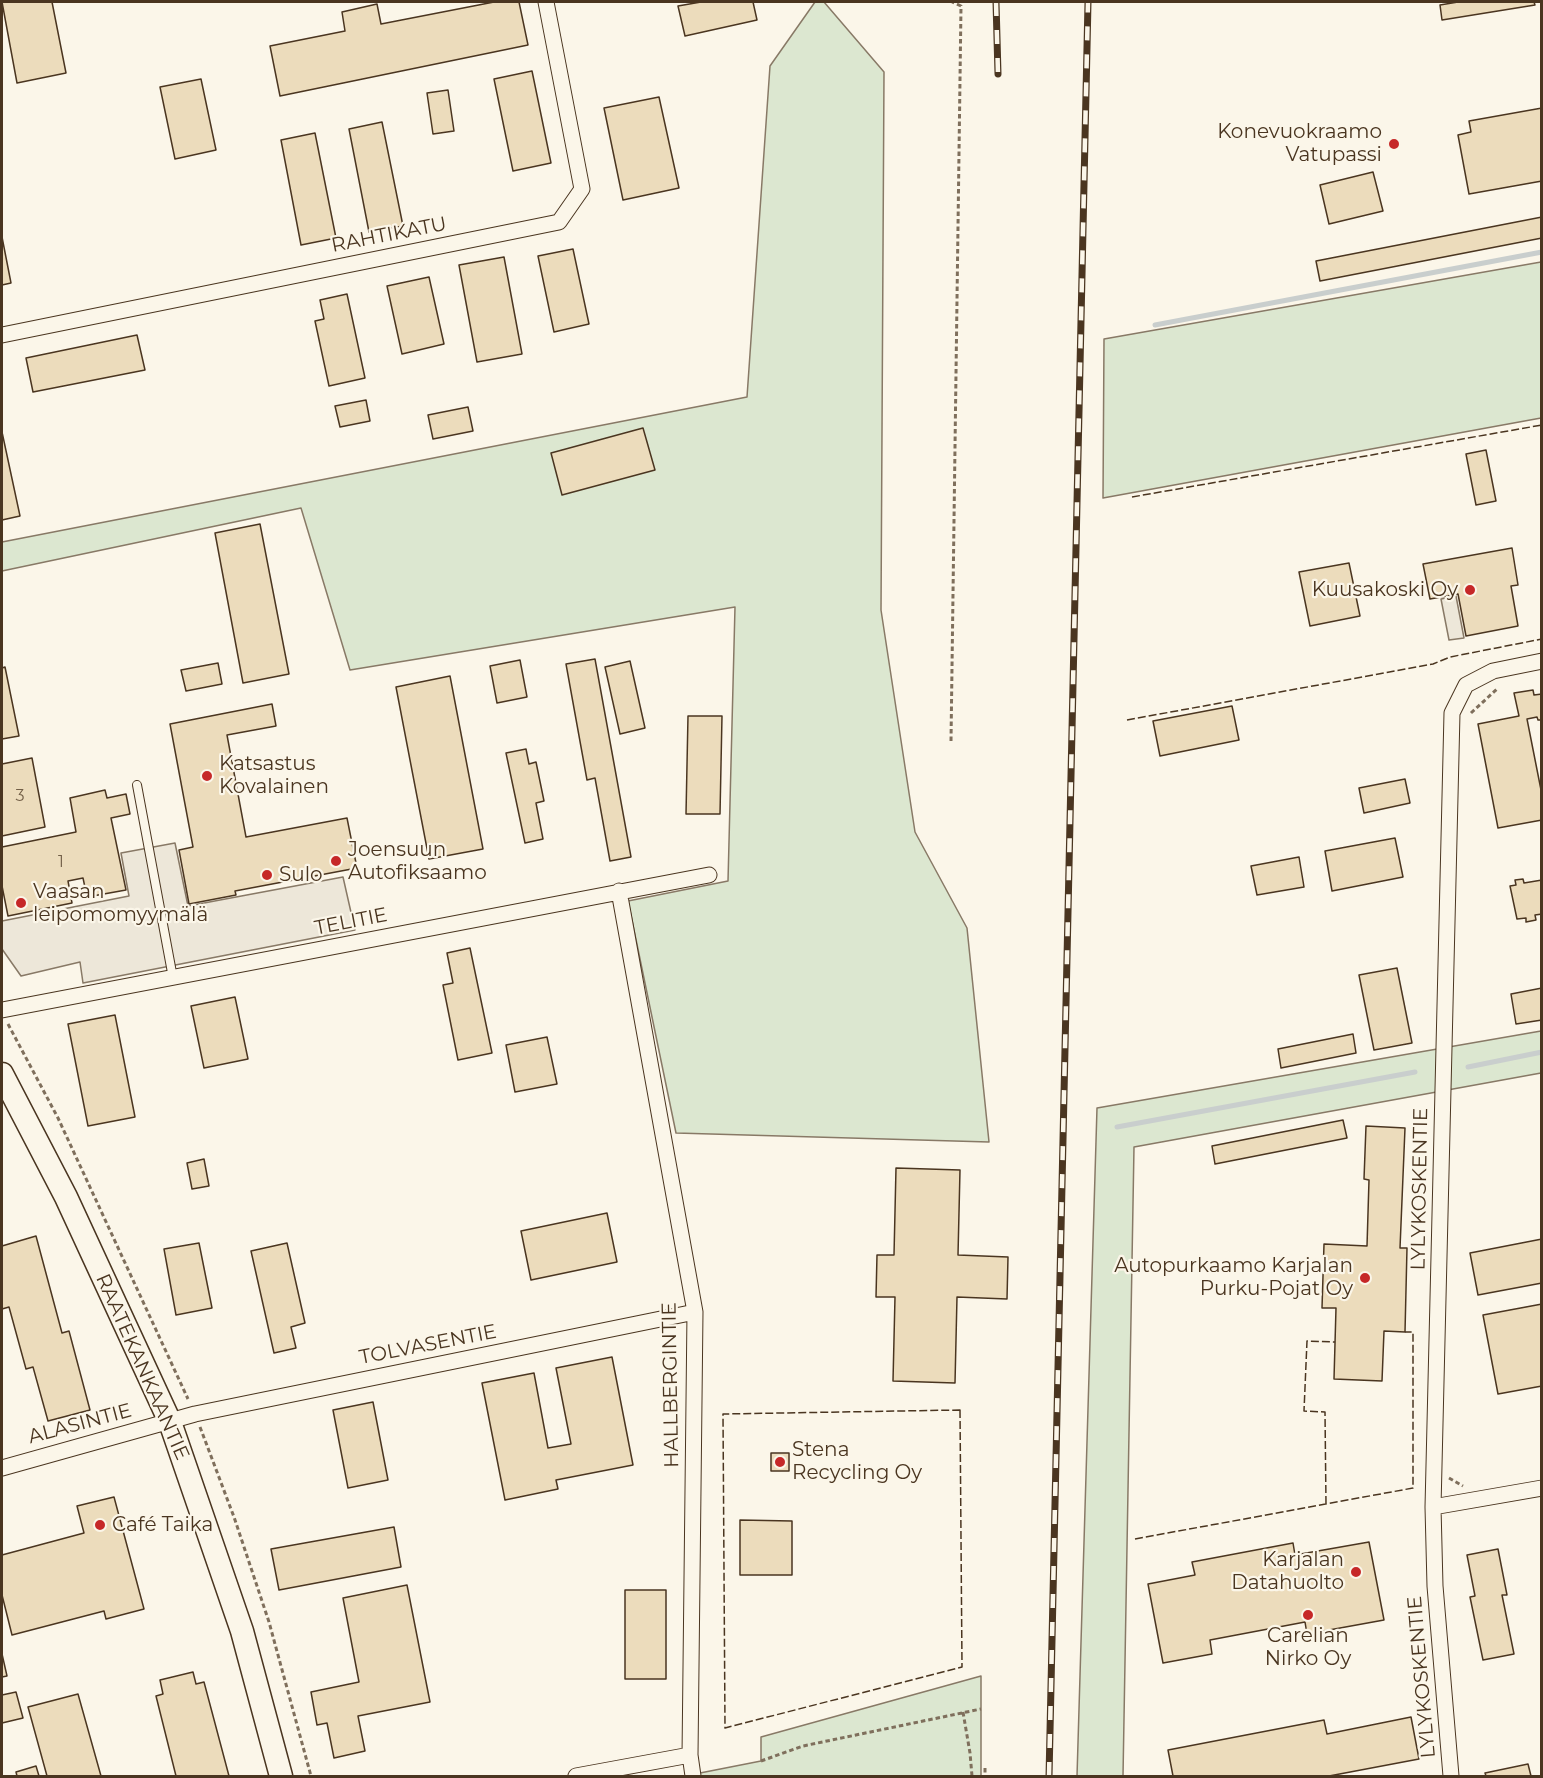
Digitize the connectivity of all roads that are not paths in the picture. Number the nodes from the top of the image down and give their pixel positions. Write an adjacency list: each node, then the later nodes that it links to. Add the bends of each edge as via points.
1 (546, 2): 2 (street, RAHTIKATU, via 582,189 559,222)
2 (2, 335)
3 (1542, 661): 14 (street, LYLYKOSKENTIE, via 1493,671 1466,685 1452,714)
4 (137, 785): 7 (lane)
5 (709, 874): 6 (street, TELITIE)
6 (619, 891): 7 (street, TELITIE); 10 (street, HALLBERGINTIE)
7 (172, 978): 8 (street, TELITIE)
8 (2, 1010)
9 (2, 1074): 11 (main road, RAATEKANKAANTIE, via 66,1197)
10 (695, 1312): 11 (street, TOLVASENTIE, via 195,1413); 15 (street, HALLBERGINTIE)
11 (170, 1422): 12 (street, ALASINTIE); 16 (main road, RAATEKANKAANTIE, via 242,1631)
12 (2, 1468)
13 (1542, 1488): 14 (street)
14 (1433, 1507): 19 (street, LYLYKOSKENTIE, via 1435,1587)
15 (690, 1755): 17 (street); 18 (street, HALLBERGINTIE)
16 (281, 1776)
17 (576, 1776)
18 (693, 1776)
19 (1451, 1776)

